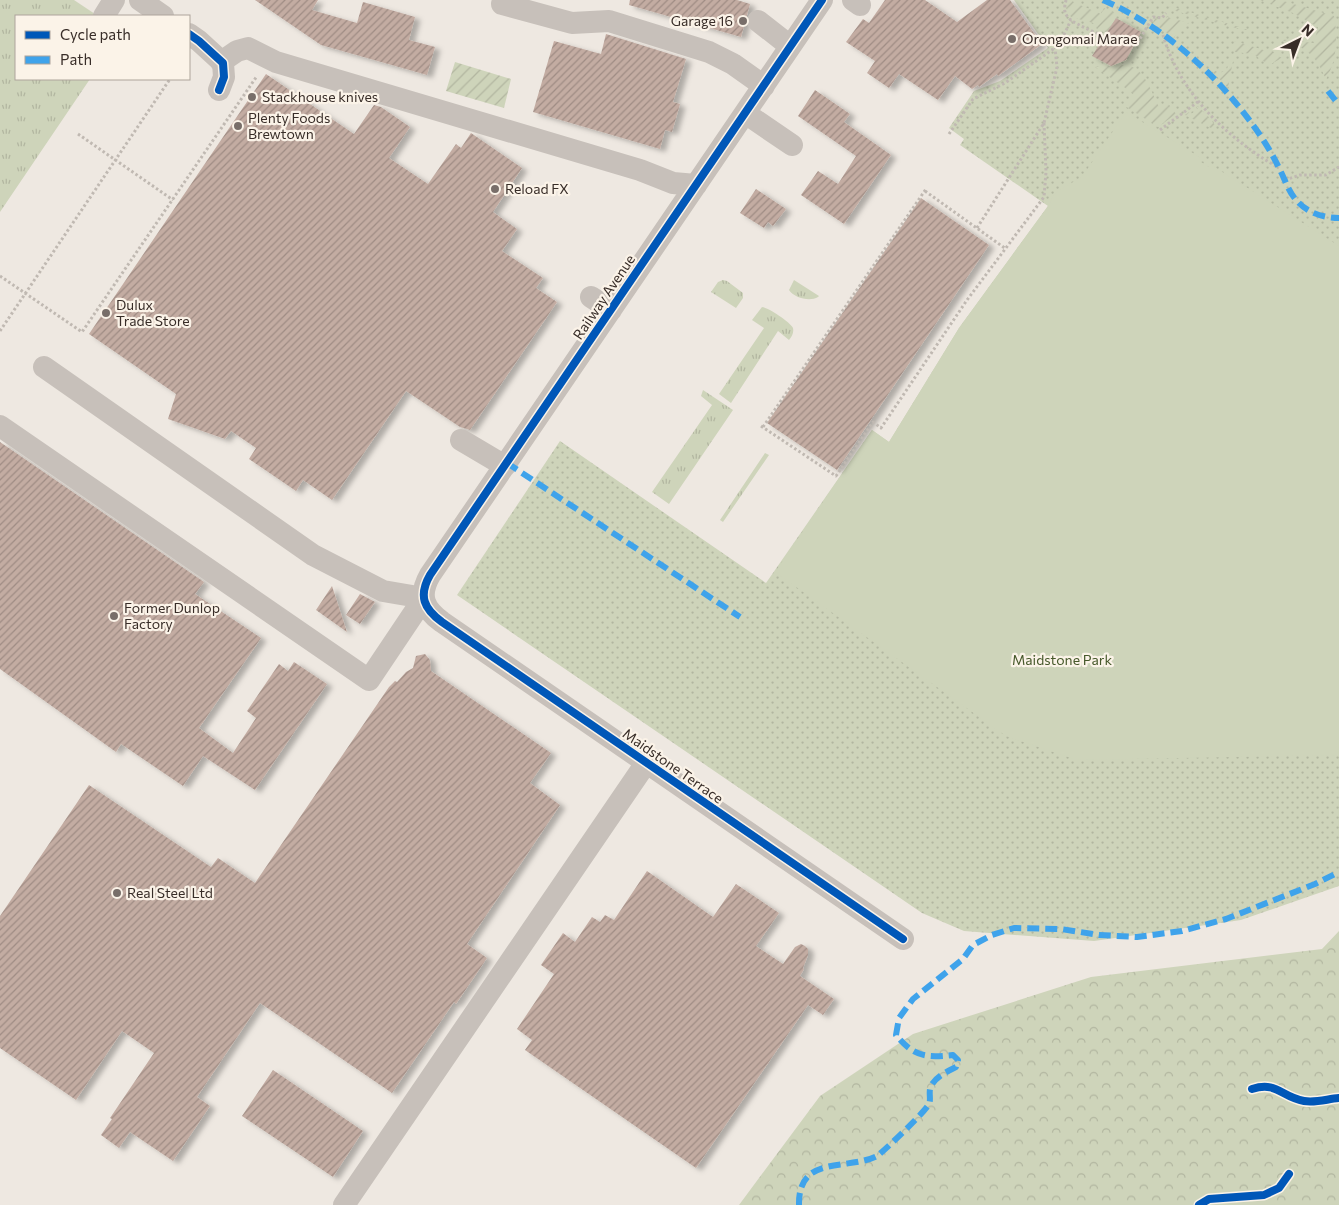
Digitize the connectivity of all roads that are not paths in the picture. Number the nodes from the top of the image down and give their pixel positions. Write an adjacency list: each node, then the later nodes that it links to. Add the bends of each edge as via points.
1 (114, 0): 5 (street)
2 (140, 0): 6 (street)
3 (822, 0): 9 (street, Railway Avenue)
4 (502, 4): 11 (street, via 572,23 609,21 709,52)
5 (105, 15)
6 (162, 15)
7 (758, 21): 9 (street)
8 (190, 35): 10 (street)
9 (790, 46): 11 (street, Railway Avenue)
10 (221, 62): 12 (street, via 224,78); 15 (street, via 248,48 276,62 640,170 673,183)
11 (764, 86): 13 (street, Railway Avenue)
12 (219, 90)
13 (744, 113): 14 (street); 15 (street, Railway Avenue)
14 (792, 146)
15 (696, 185): 17 (street, Railway Avenue)
16 (591, 297): 17 (street)
17 (611, 310): 21 (street, Railway Avenue)
18 (44, 367): 22 (street, via 313,556 383,591)
19 (0, 426): 22 (street, Railway Avenue, via 369,680)
20 (461, 440): 21 (street)
21 (505, 466): 22 (street, Railway Avenue, via 430,575 424,587)
22 (427, 605): 23 (street, Maidstone Terrace)
23 (646, 763): 24 (street, Maidstone Terrace); 25 (street)
24 (903, 939)
25 (344, 1205)

